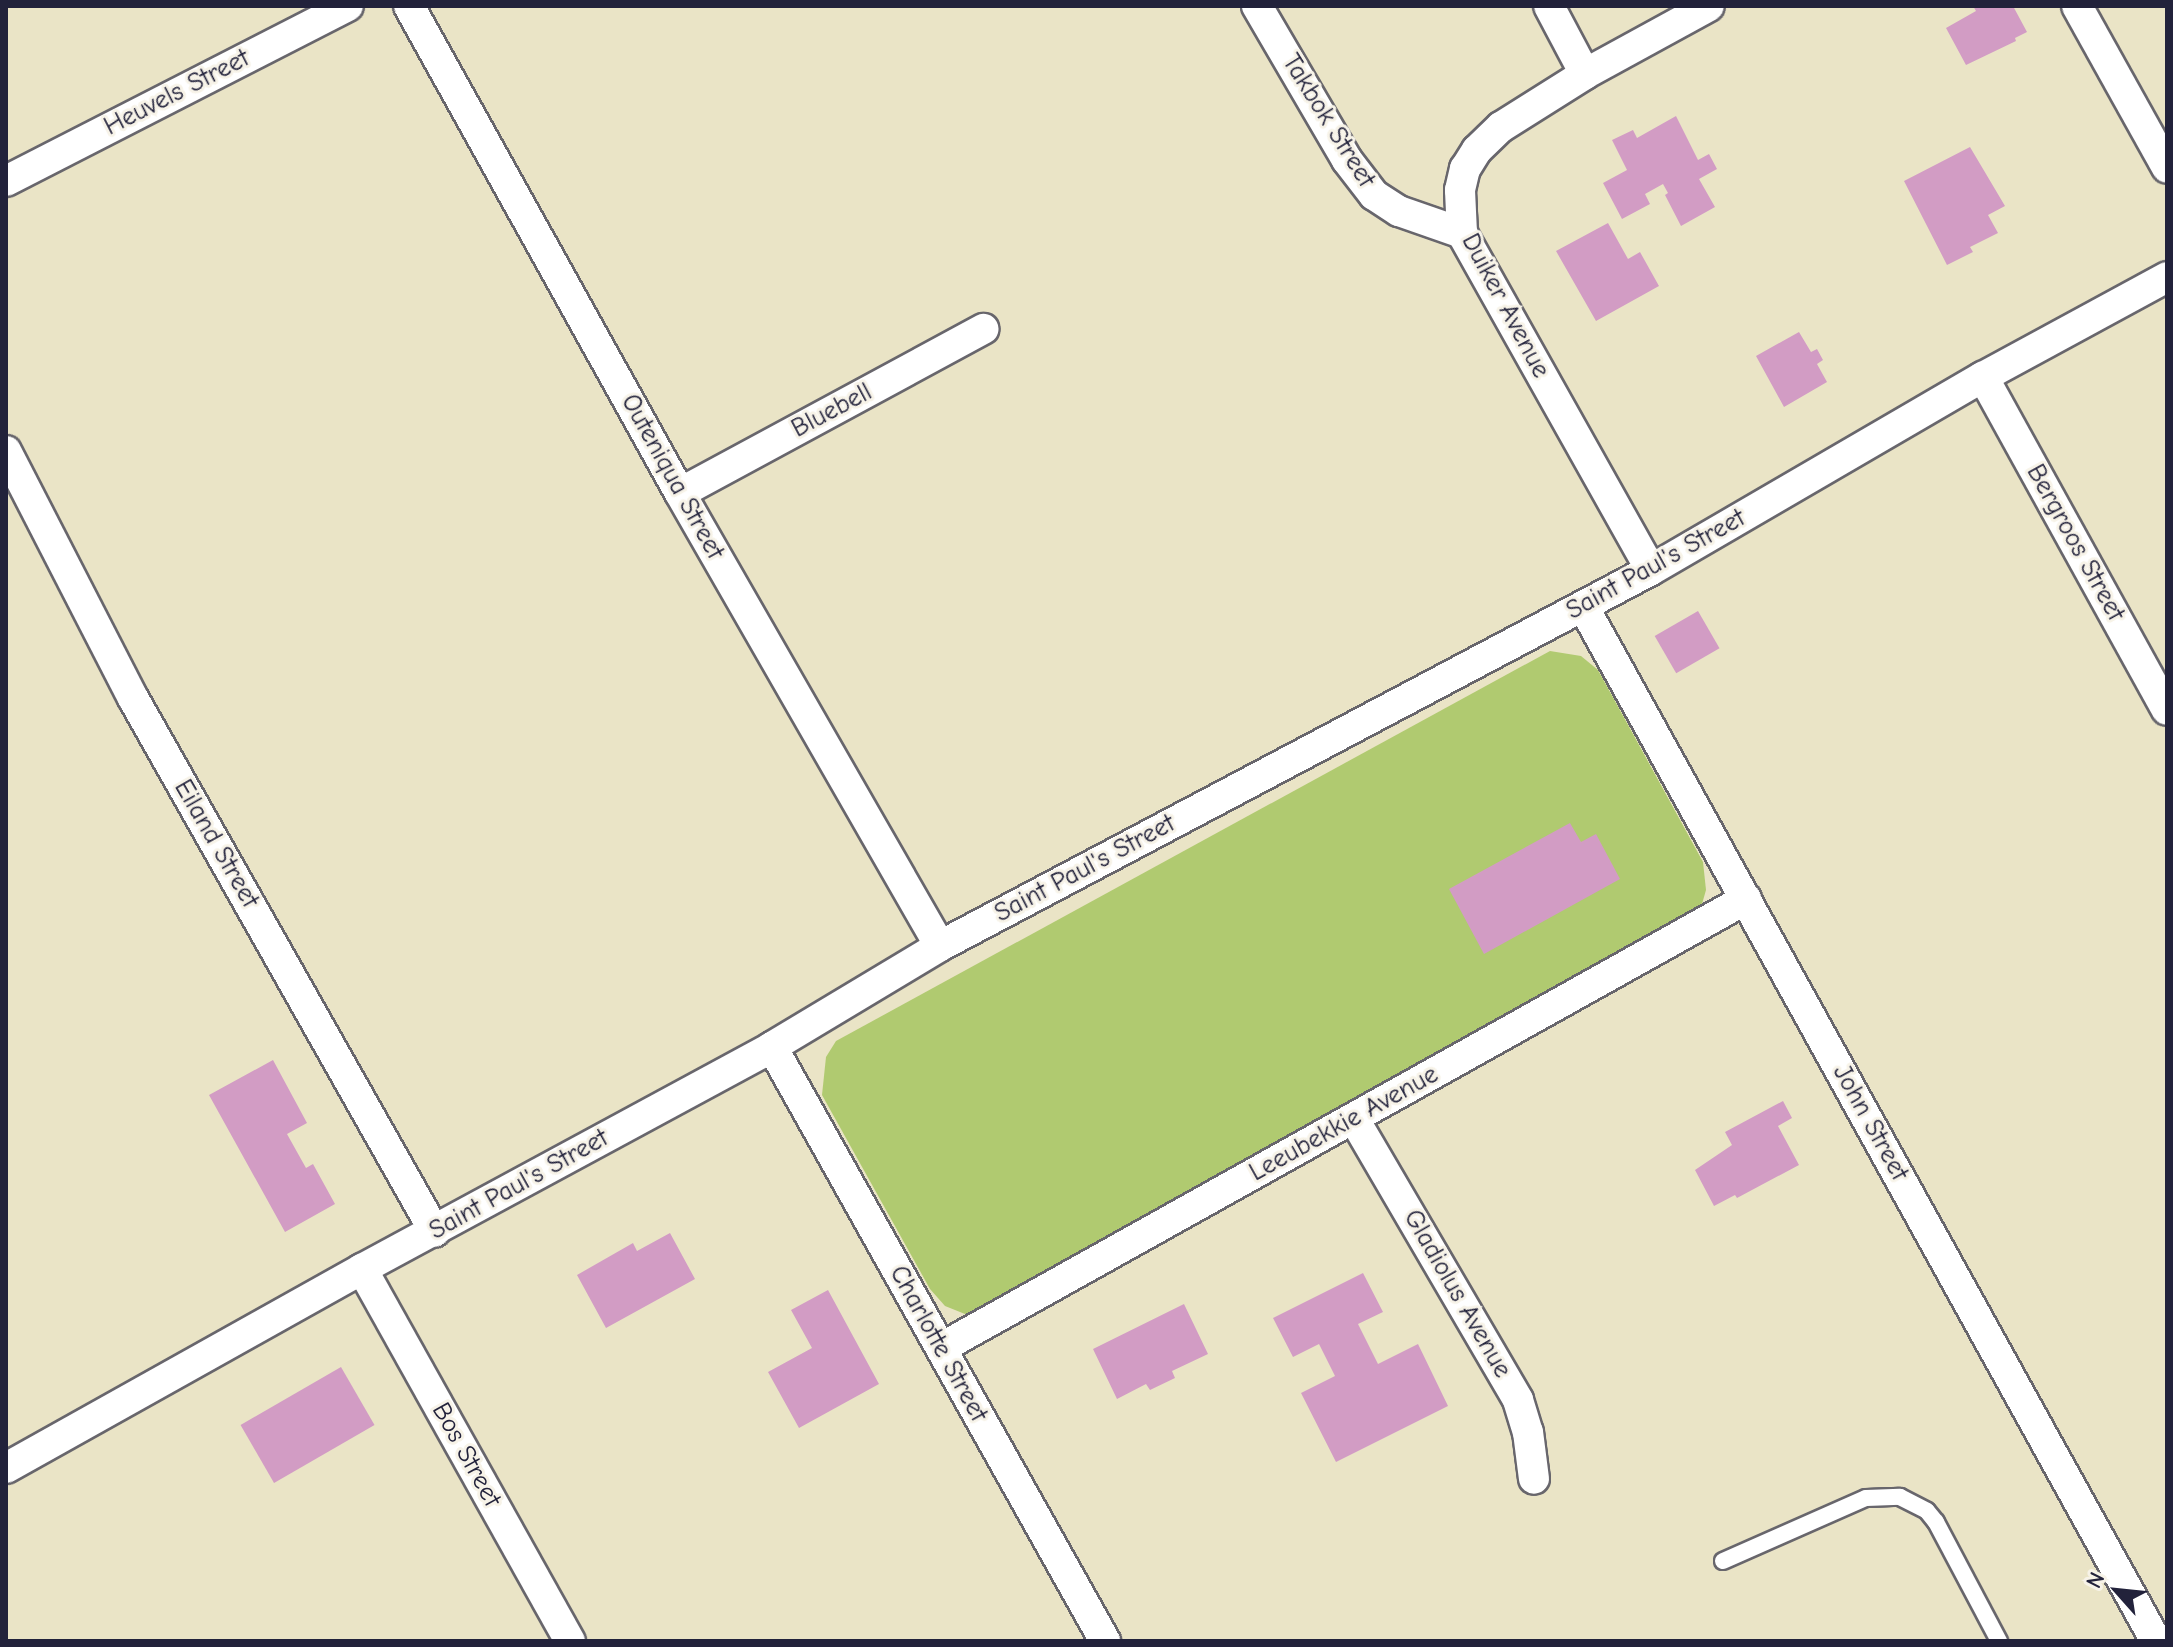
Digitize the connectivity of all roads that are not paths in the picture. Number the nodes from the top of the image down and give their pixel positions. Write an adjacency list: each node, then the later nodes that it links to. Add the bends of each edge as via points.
1 (348, 6): 9 (street, Heuvels Street)
2 (409, 6): 15 (street, Outeniqua Street)
3 (1257, 6): 10 (street, Takbok Street, via 1347,160 1374,195 1399,211)
4 (1549, 6): 7 (street)
5 (1709, 6): 7 (street, Duiker Avenue)
6 (2077, 6): 8 (street)
7 (1585, 74): 10 (street, Duiker Avenue, via 1501,127 1477,150 1460,190)
8 (2167, 168)
9 (6, 181)
10 (1462, 233): 16 (street, Duiker Avenue)
11 (2167, 277): 13 (street, Saint Paul's Street)
12 (983, 329): 15 (street, Bluebell)
13 (1983, 377): 16 (street, Saint Paul's Street); 18 (street, Bergroos Street)
14 (6, 451): 23 (street, Eiland Street, via 133,698)
15 (680, 493): 20 (street, Outeniqua Street)
16 (1651, 570): 17 (street, Saint Paul's Street)
17 (1583, 606): 19 (street, John Street); 20 (street, Saint Paul's Street)
18 (2167, 710)
19 (1746, 899): 22 (street, Leeubekkie Avenue); 32 (street, John Street)
20 (940, 946): 21 (street, Saint Paul's Street)
21 (772, 1047): 23 (street, Saint Paul's Street); 25 (street, Charlotte Street)
22 (1354, 1119): 25 (street, Leeubekkie Avenue); 27 (street, Gladiolus Avenue, via 1518,1400)
23 (435, 1232): 24 (street, Saint Paul's Street)
24 (362, 1269): 26 (street, Saint Paul's Street); 29 (street, Bos Street)
25 (941, 1348): 30 (street, Charlotte Street)
26 (6, 1468)
27 (1534, 1479)
28 (1723, 1561): 31 (lane, via 1866,1498 1900,1497 1936,1522)
29 (570, 1641)
30 (1105, 1641)
31 (1999, 1641)
32 (2156, 1641)

